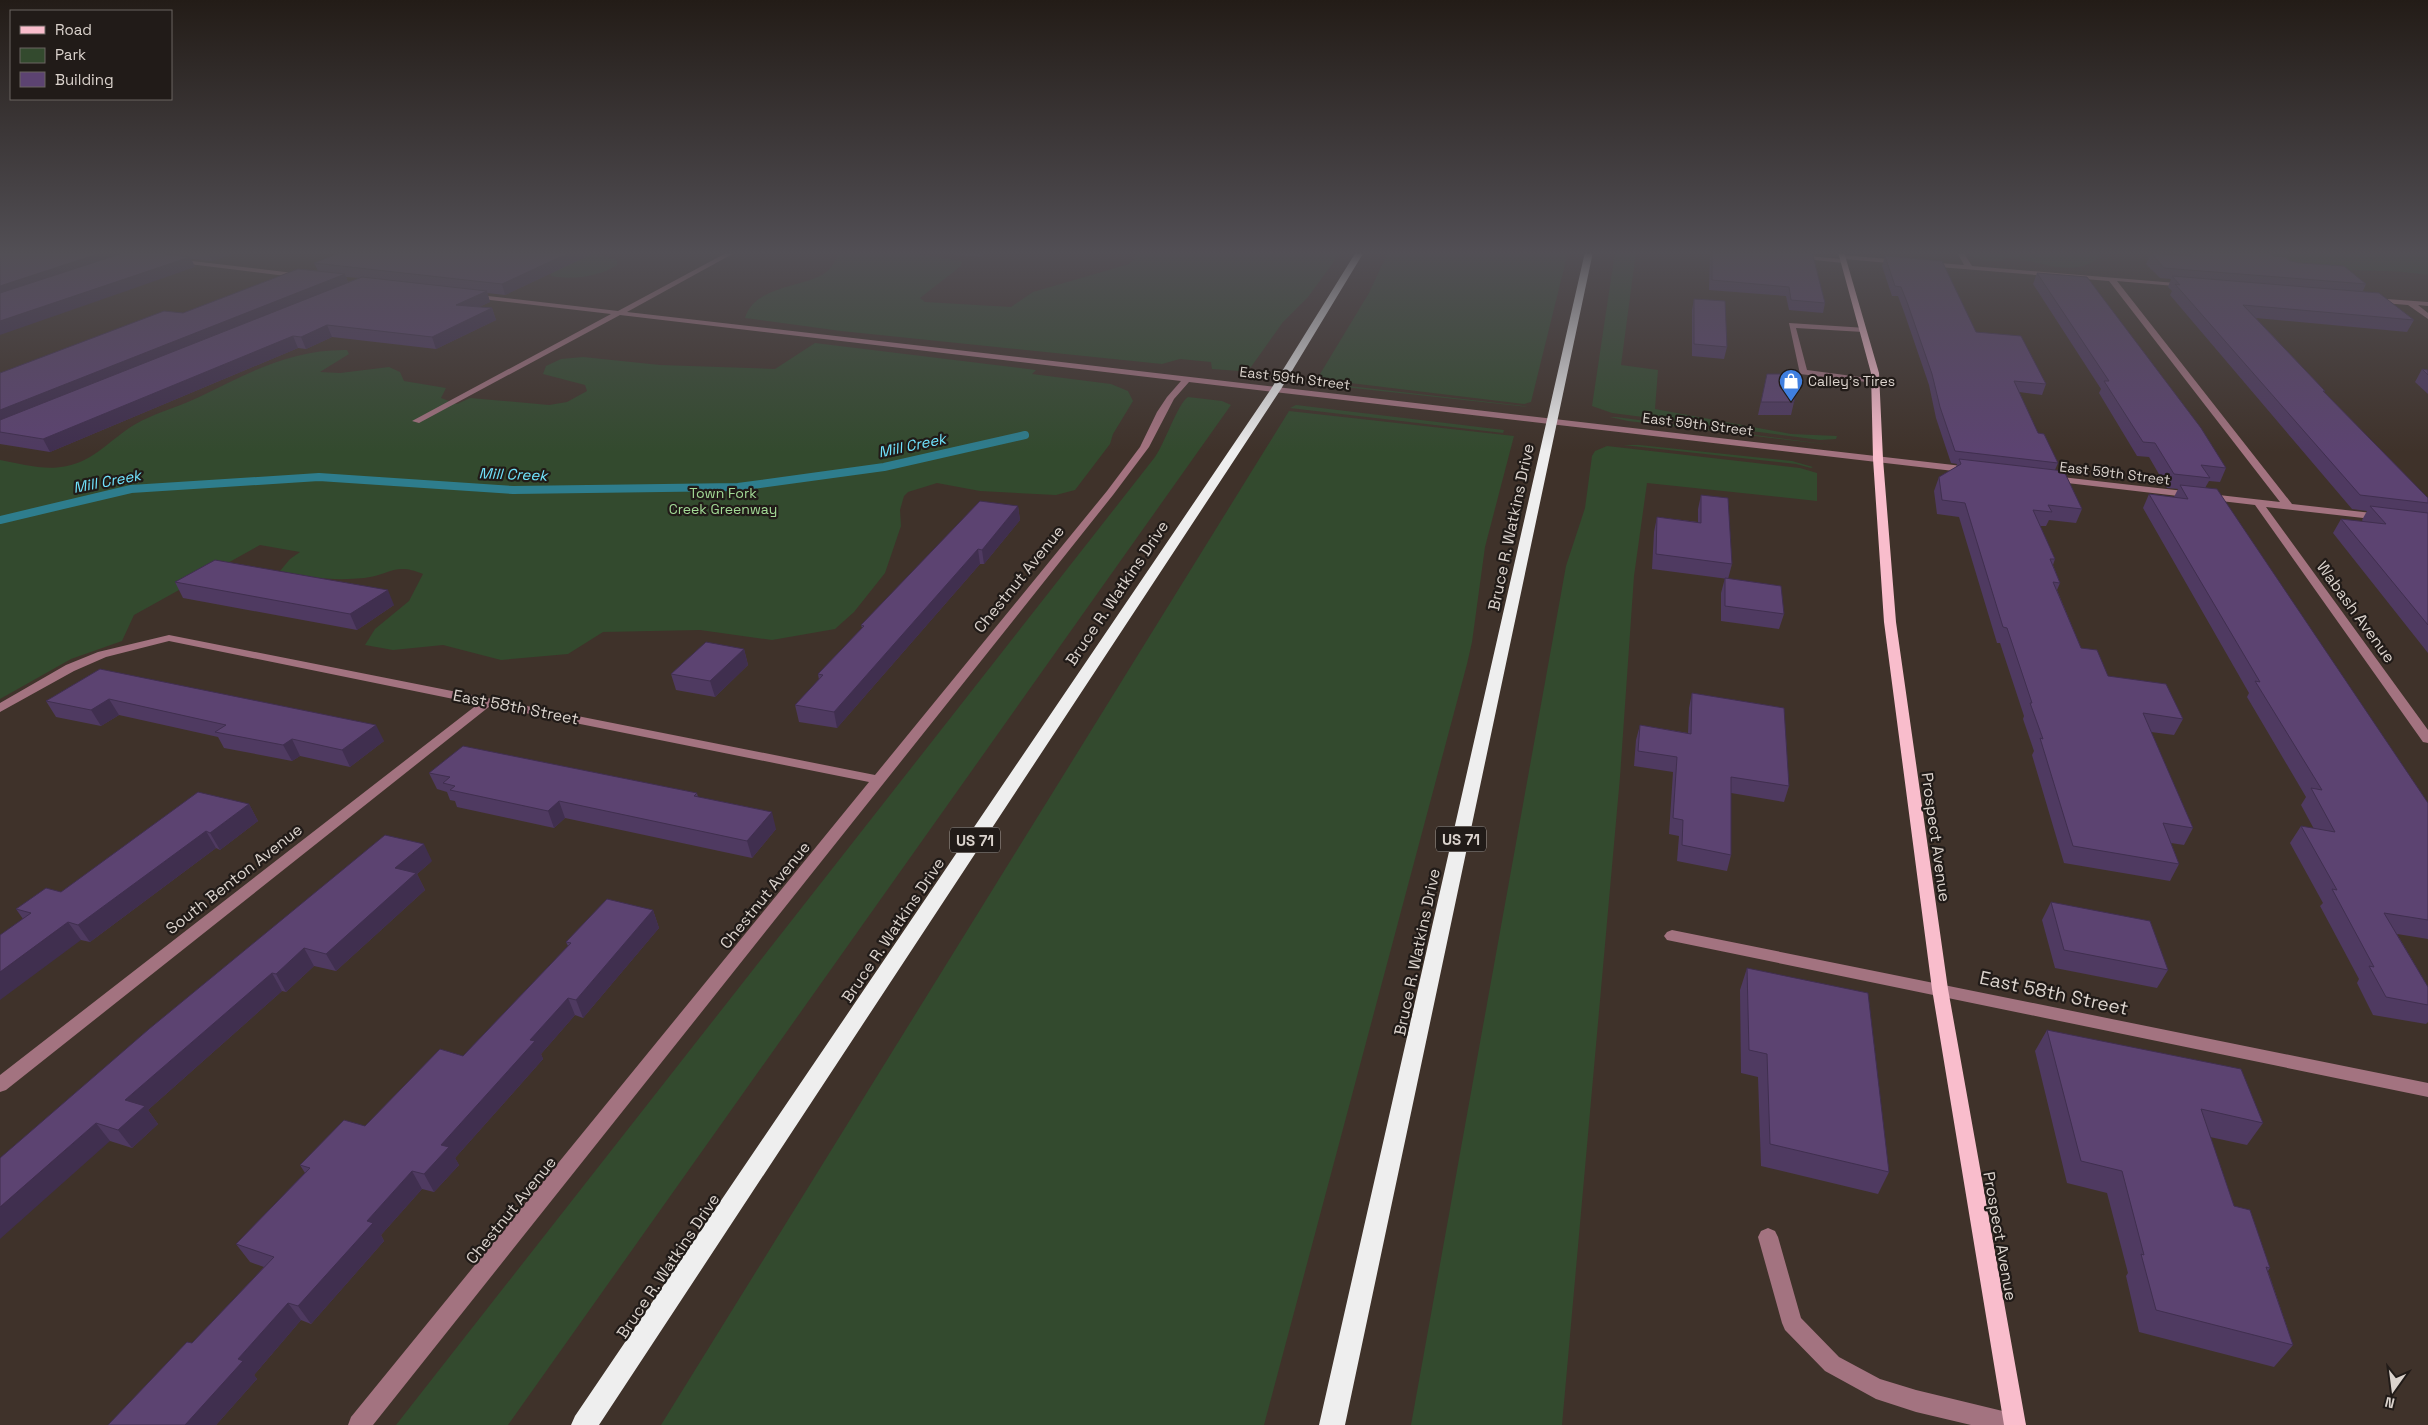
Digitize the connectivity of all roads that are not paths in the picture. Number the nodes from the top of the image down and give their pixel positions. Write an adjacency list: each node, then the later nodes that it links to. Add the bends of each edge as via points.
1 (608, 318): 11 (street)
2 (665, 318): 8 (street, East 59th Street)
3 (1319, 318): 10 (highway, Bruce R. Watkins Drive / US 71)
4 (1575, 318): 12 (highway, Bruce R. Watkins Drive / US 71)
5 (1860, 318): 7 (main road, Prospect Avenue)
6 (2143, 318): 17 (street)
7 (1863, 330): 9 (main road, Prospect Avenue); 9 (street, via 1792,325 1803,372)
8 (1187, 379): 10 (street, East 59th Street); 22 (street, Chestnut Avenue, via 1161,412 1136,461)
9 (1876, 381): 13 (main road, Prospect Avenue)
10 (1276, 389): 12 (street, East 59th Street); 29 (highway, Bruce R. Watkins Drive / US 71)
11 (416, 421)
12 (1554, 421): 13 (street, East 59th Street); 30 (highway, Bruce R. Watkins Drive / US 71)
13 (1878, 459): 14 (street, East 59th Street); 24 (main road, Prospect Avenue, via 1890,622)
14 (1985, 471)
15 (2044, 478): 16 (street, East 59th Street)
16 (2258, 503): 17 (street, East 59th Street); 21 (street, Wabash Avenue)
17 (2289, 507): 18 (street, East 59th Street)
18 (2391, 518)
19 (489, 701): 20 (street, East 58th Street, via 169,638 102,654 70,668); 22 (street, East 58th Street); 25 (street, South Benton Avenue)
20 (0, 708)
21 (2428, 739)
22 (880, 780): 28 (street, Chestnut Avenue)
23 (1672, 936): 24 (street, East 58th Street)
24 (1940, 990): 26 (street, East 58th Street); 31 (main road, Prospect Avenue)
25 (0, 1085)
26 (2428, 1090)
27 (1768, 1238): 31 (street, via 1792,1324 1832,1364 1876,1388)
28 (359, 1425)
29 (584, 1425)
30 (1332, 1425)
31 (2015, 1425)

